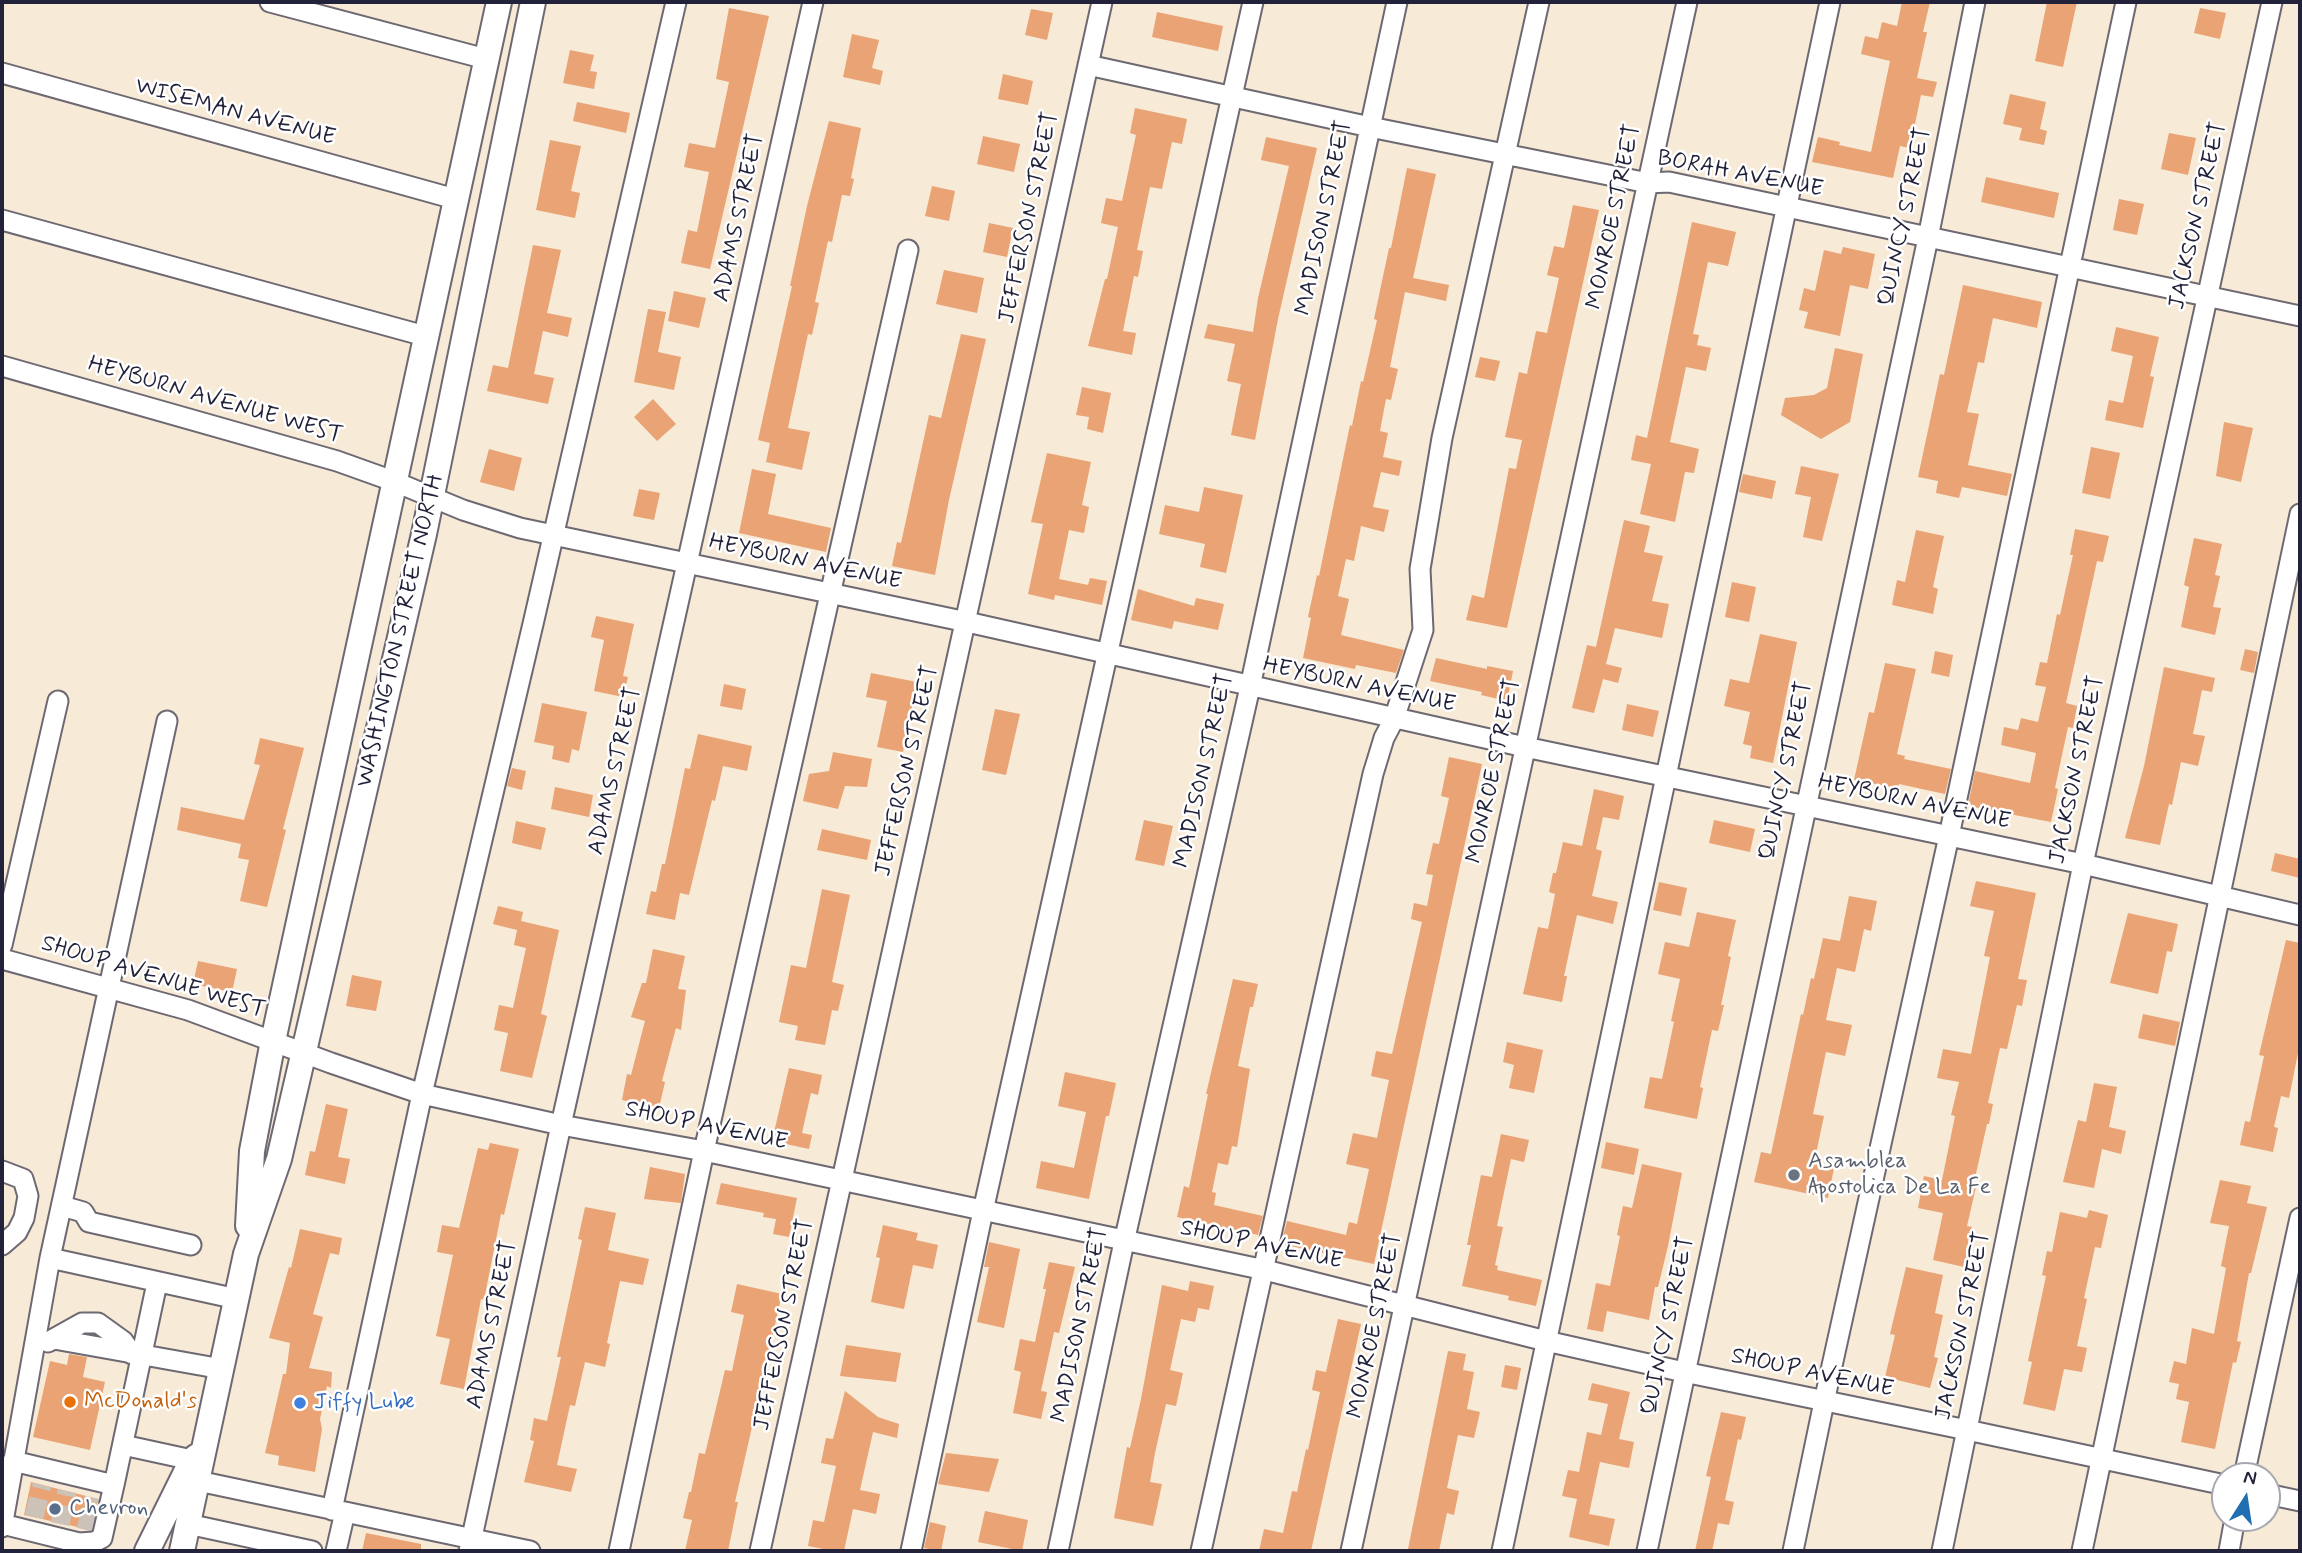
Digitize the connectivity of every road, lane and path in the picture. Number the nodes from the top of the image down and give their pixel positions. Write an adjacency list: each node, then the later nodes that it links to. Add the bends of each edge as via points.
1 (270, 2): 15 (street)
2 (499, 2): 15 (main road, WASHINGTON STREET NORTH)
3 (533, 2): 32 (main road, WASHINGTON STREET NORTH)
4 (676, 2): 34 (street)
5 (813, 2): 35 (street, ADAMS STREET)
6 (1102, 2): 16 (street, JEFFERSON STREET)
7 (1253, 2): 18 (street)
8 (1397, 2): 19 (street, MADISON STREET)
9 (1539, 2): 20 (street)
10 (1687, 2): 21 (street, MONROE STREET)
11 (1830, 2): 23 (street)
12 (1975, 2): 25 (street, QUINCY STREET)
13 (2126, 2): 27 (street)
14 (2272, 2): 28 (street, JACKSON STREET)
15 (486, 59): 22 (main road, WASHINGTON STREET NORTH)
16 (1088, 65): 18 (street, BORAH AVENUE); 37 (street, JEFFERSON STREET)
17 (2, 74): 22 (street, WISEMAN AVENUE)
18 (1231, 95): 19 (street, BORAH AVENUE); 38 (street)
19 (1370, 127): 20 (street, BORAH AVENUE); 39 (street, MADISON STREET)
20 (1503, 154): 21 (street, BORAH AVENUE); 41 (street, via 1437,464 1420,569 1423,630)
21 (1648, 183): 23 (street, BORAH AVENUE, via 1669,182); 43 (street, MONROE STREET)
22 (456, 199): 30 (main road, WASHINGTON STREET NORTH)
23 (1786, 207): 25 (street, BORAH AVENUE); 44 (street)
24 (2, 220): 30 (street)
25 (1928, 238): 27 (street, BORAH AVENUE); 45 (street, QUINCY STREET)
26 (908, 250): 36 (street)
27 (2068, 267): 28 (street, BORAH AVENUE); 46 (street)
28 (2206, 296): 29 (street, BORAH AVENUE); 47 (street, JACKSON STREET)
29 (2300, 316)
30 (425, 337): 32 (main road, WASHINGTON STREET NORTH)
31 (2, 366): 32 (street, HEYBURN AVENUE WEST, via 337,461)
32 (412, 489): 34 (street, HEYBURN AVENUE, via 497,521); 53 (main road, WASHINGTON STREET NORTH); 53 (main road, WASHINGTON STREET NORTH)
33 (2300, 514): 48 (street)
34 (553, 535): 35 (street, HEYBURN AVENUE); 54 (street)
35 (688, 564): 36 (street, HEYBURN AVENUE); 55 (street, ADAMS STREET)
36 (830, 593): 37 (street, HEYBURN AVENUE); 56 (street)
37 (967, 622): 38 (street, HEYBURN AVENUE); 58 (street, JEFFERSON STREET)
38 (1105, 654): 39 (street, HEYBURN AVENUE); 60 (street)
39 (1250, 687): 41 (street, HEYBURN AVENUE); 62 (street, MADISON STREET)
40 (58, 701): 50 (street)
41 (1394, 719): 43 (street, HEYBURN AVENUE); 67 (street, via 1373,774)
42 (167, 721): 52 (street)
43 (1525, 747): 44 (street, HEYBURN AVENUE); 70 (street, MONROE STREET)
44 (1666, 776): 45 (street, HEYBURN AVENUE); 71 (street)
45 (1805, 805): 46 (street, HEYBURN AVENUE); 75 (street, QUINCY STREET)
46 (1949, 836): 47 (street, HEYBURN AVENUE); 76 (street)
47 (2083, 864): 48 (street, HEYBURN AVENUE); 77 (street, JACKSON STREET)
48 (2221, 896): 49 (street, HEYBURN AVENUE); 79 (street)
49 (2300, 915)
50 (2, 945)
51 (2, 959): 52 (street, SHOUP AVENUE WEST)
52 (110, 988): 53 (street, SHOUP AVENUE WEST, via 188,1010); 59 (street)
53 (289, 1047): 54 (street, SHOUP AVENUE); 65 (main road, WASHINGTON STREET NORTH, via 279,1159); 65 (main road, WASHINGTON STREET NORTH, via 252,1152)
54 (422, 1094): 55 (street, SHOUP AVENUE); 87 (street)
55 (561, 1125): 56 (street, SHOUP AVENUE); 92 (street, ADAMS STREET)
56 (704, 1151): 58 (street, SHOUP AVENUE); 98 (street)
57 (2, 1171): 63 (street, via 23,1179 28,1196 17,1233)
58 (842, 1181): 60 (street, SHOUP AVENUE); 99 (street, JEFFERSON STREET)
59 (62, 1206): 64 (street, via 83,1212 89,1222); 66 (street)
60 (983, 1211): 62 (street, SHOUP AVENUE); 100 (street)
61 (2300, 1218): 81 (street)
62 (1124, 1242): 67 (street, SHOUP AVENUE); 101 (street, MADISON STREET)
63 (2, 1245)
64 (191, 1245)
65 (246, 1254): 69 (main road, WASHINGTON STREET NORTH)
66 (50, 1258): 68 (street); 72 (street)
67 (1265, 1270): 70 (street, SHOUP AVENUE); 102 (street)
68 (157, 1283): 69 (street); 73 (street)
69 (237, 1300): 74 (main road, WASHINGTON STREET NORTH)
70 (1406, 1305): 71 (street, SHOUP AVENUE); 103 (street, MONROE STREET)
71 (1546, 1341): 75 (street, SHOUP AVENUE); 104 (street)
72 (35, 1349): 73 (street, via 54,1339); 80 (street)
73 (137, 1354): 74 (street); 78 (street)
74 (222, 1369): 82 (main road, WASHINGTON STREET NORTH)
75 (1684, 1373): 76 (street, SHOUP AVENUE); 105 (street, QUINCY STREET)
76 (1824, 1402): 77 (street, SHOUP AVENUE); 106 (street)
77 (1968, 1430): 79 (street, SHOUP AVENUE); 107 (street, JACKSON STREET)
78 (123, 1445): 82 (street); 84 (street)
79 (2102, 1458): 83 (street, SHOUP AVENUE); 108 (street)
80 (13, 1461): 84 (street, via 43,1477); 89 (street)
81 (2247, 1462)
82 (198, 1463): 87 (street); 88 (main road, WASHINGTON STREET NORTH); 93 (main road)
83 (2211, 1482)
84 (102, 1488): 89 (street, via 102,1538 94,1542 32,1524)
85 (2281, 1497): 86 (street)
86 (2300, 1502)
87 (339, 1511): 92 (street); 96 (street)
88 (188, 1524): 91 (street); 94 (main road, WASHINGTON STREET NORTH)
89 (2, 1526)
90 (2232, 1532): 109 (street)
91 (237, 1544): 95 (street)
92 (471, 1545): 97 (street)
93 (147, 1551)
94 (182, 1551)
95 (312, 1551)
96 (336, 1551)
97 (530, 1551)
98 (619, 1551)
99 (760, 1551)
100 (911, 1551)
101 (1058, 1551)
102 (1201, 1551)
103 (1351, 1551)
104 (1502, 1551)
105 (1647, 1551)
106 (1793, 1551)
107 (1942, 1551)
108 (2082, 1551)
109 (2228, 1551)

